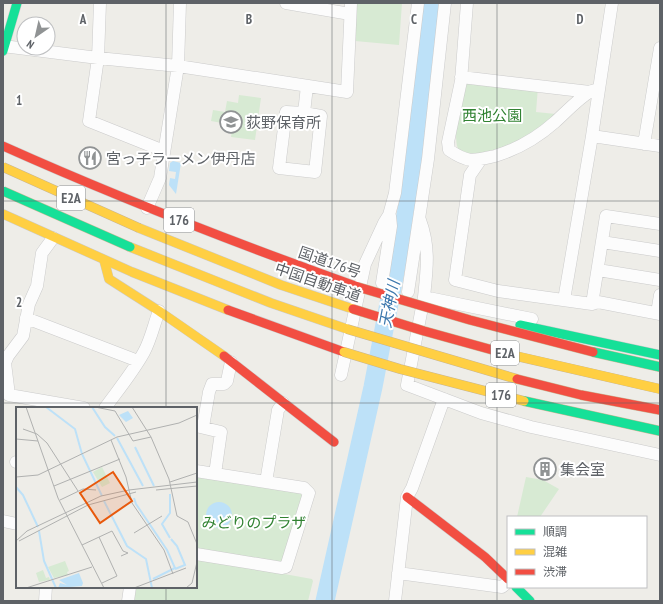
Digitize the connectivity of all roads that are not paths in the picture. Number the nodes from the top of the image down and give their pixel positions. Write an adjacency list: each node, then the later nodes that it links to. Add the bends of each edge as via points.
1 (17, 3): 10 (main road)
2 (100, 3): 12 (street)
3 (180, 3): 13 (street)
4 (286, 3): 9 (street)
5 (418, 3): 31 (street, via 395,193)
6 (445, 3): 24 (street)
7 (467, 3): 14 (street)
8 (612, 3): 16 (street)
9 (351, 9): 15 (street, via 347,92)
10 (4, 48): 12 (street)
11 (660, 48): 19 (street)
12 (98, 58): 13 (street); 23 (street, via 89,121)
13 (178, 66): 15 (street); 23 (street)
14 (461, 77): 16 (street); 22 (street, via 448,142)
15 (307, 86): 17 (street)
16 (594, 91): 18 (street); 25 (street, via 519,148)
17 (304, 113): 17 (street, via 321,116 315,172 279,168 286,112)
18 (592, 136): 19 (street); 44 (street)
19 (644, 144): 21 (street)
20 (3, 146): 28 (main road, 国道176号 / 176)
21 (660, 146)
22 (449, 150): 24 (street); 25 (street, via 464,160)
23 (164, 151): 29 (street, via 160,178)
24 (428, 159): 32 (street)
25 (481, 159): 44 (street, via 470,175 456,280 498,291)
26 (3, 168): 57 (main road, 中国自動車道 / E2A, bridge, via 139,228 282,285 353,309 530,360)
27 (3, 191): 63 (main road, E2A, bridge, via 130,247 264,301 347,330 525,380)
28 (132, 202): 29 (main road, 国道176号 / 176); 37 (street)
29 (147, 208): 46 (main road, 国道176号 / 176, bridge, via 267,255)
30 (3, 214): 34 (main road, 176)
31 (390, 215): 40 (street); 56 (street, via 366,264)
32 (419, 217): 41 (street); 43 (street, via 424,231 428,261)
33 (660, 224): 35 (street, via 606,216)
34 (53, 238): 37 (main road, 176); 49 (street, via 42,253 37,286)
35 (602, 242): 36 (street); 38 (street)
36 (660, 251)
37 (104, 260): 47 (main road, via 109,279); 55 (main road, 176, bridge, via 265,325)
38 (598, 270): 39 (street); 45 (street)
39 (660, 280)
40 (382, 283)
41 (408, 292)
42 (660, 295): 48 (street)
43 (424, 297): 50 (street); 59 (street, via 407,385)
44 (564, 300): 45 (street)
45 (592, 304): 48 (street, via 598,302)
46 (430, 310): 51 (main road, bridge, via 509,322); 54 (main road, 国道176号 / 176, bridge, via 536,339)
47 (159, 311): 52 (street, via 149,341); 53 (main road)
48 (658, 313)
49 (26, 318): 52 (street); 61 (street, via 23,336 5,363 9,395)
50 (660, 345)
51 (660, 355)
52 (138, 362): 62 (street)
53 (231, 362): 60 (main road); 64 (street, via 227,381 224,384 212,384)
54 (660, 367)
55 (400, 369): 58 (main road, bridge); 65 (main road, 176, bridge, via 523,401)
56 (341, 375)
57 (660, 389)
58 (470, 396)
59 (444, 399): 67 (street, via 531,427); 71 (street)
60 (283, 403): 66 (main road); 70 (street, via 278,410)
61 (78, 407)
62 (106, 407)
63 (660, 410)
64 (199, 427): 69 (street, via 222,432)
65 (660, 431)
66 (334, 442)
67 (660, 455)
68 (197, 471): 69 (street)
69 (215, 474): 70 (street)
70 (266, 482): 74 (street, via 304,488 309,493 286,567)
71 (407, 497): 75 (street); 76 (main road, via 485,557)
72 (3, 521): 73 (street)
73 (16, 524)
74 (197, 554)
75 (398, 573): 77 (street, via 502,587); 83 (street)
76 (507, 579)
77 (507, 581)
78 (46, 588): 81 (street)
79 (130, 588): 82 (street)
80 (517, 588): 84 (main road)
81 (45, 601)
82 (128, 601)
83 (395, 601)
84 (530, 601)

